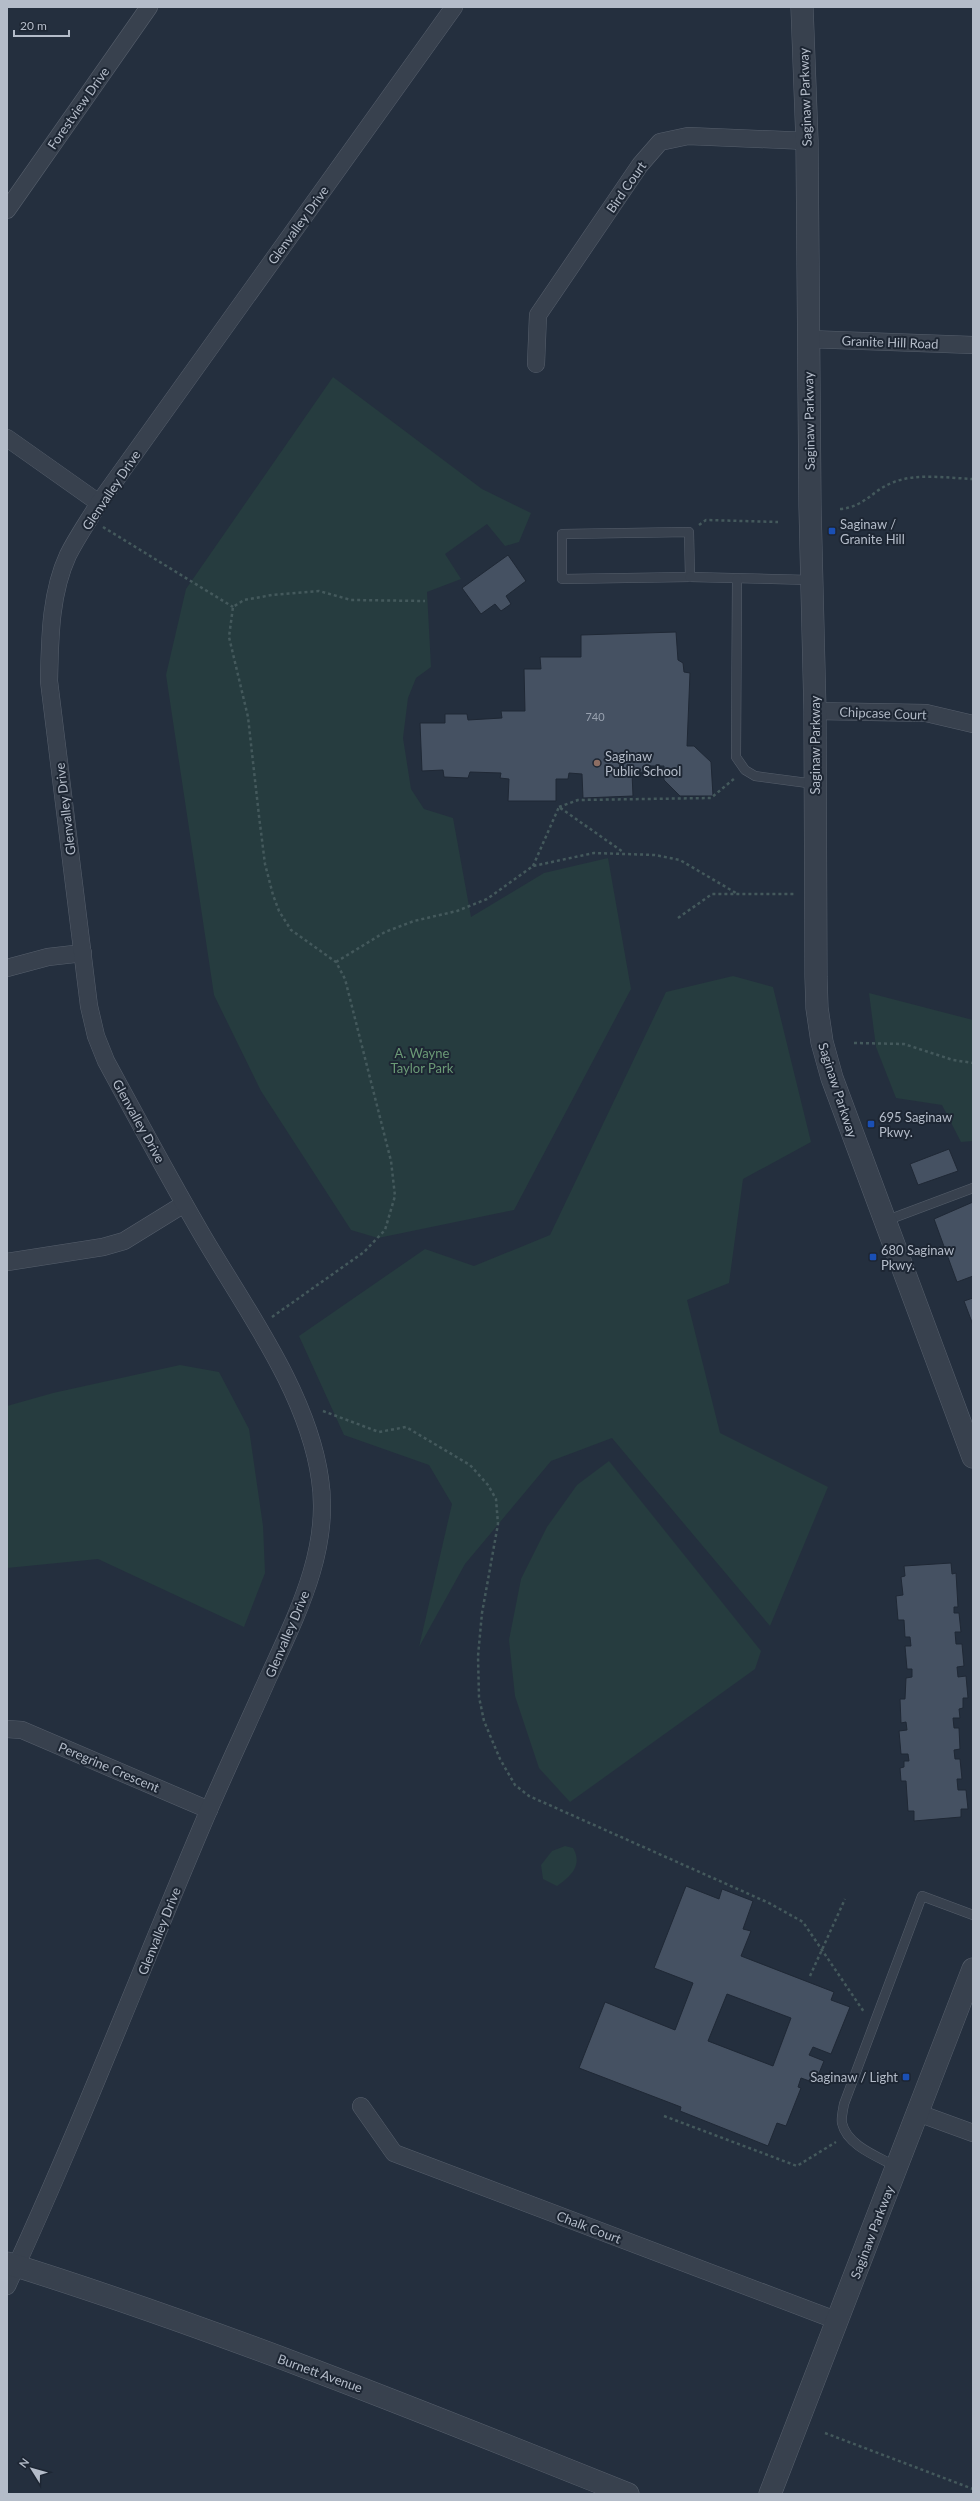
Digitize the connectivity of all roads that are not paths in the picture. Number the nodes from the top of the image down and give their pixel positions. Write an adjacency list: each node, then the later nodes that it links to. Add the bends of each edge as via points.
1 (150, 7): 5 (street, Forestview Drive)
2 (454, 7): 10 (street, Glenvalley Drive)
3 (802, 7): 4 (street, Saginaw Parkway)
4 (807, 141): 6 (street, Saginaw Parkway); 8 (street, Bird Court, via 688,136 660,142 640,165 538,315)
5 (7, 210)
6 (808, 340): 7 (street, Granite Hill Road); 13 (street, Saginaw Parkway)
7 (973, 345)
8 (536, 364)
9 (7, 438): 10 (street)
10 (99, 503): 17 (street, Glenvalley Drive, via 68,556 50,628 49,681)
11 (690, 577): 11 (lane, via 562,579 562,534 689,532); 12 (lane)
12 (737, 579): 13 (lane); 16 (lane, via 736,757 745,770 755,776)
13 (812, 580): 14 (street, Saginaw Parkway)
14 (815, 711): 15 (street, Chipcase Court, via 926,714); 16 (street, Saginaw Parkway)
15 (973, 724)
16 (815, 784): 21 (street, Saginaw Parkway, via 817,1008 822,1042 832,1078)
17 (82, 953): 18 (street, via 48,957); 20 (street, Glenvalley Drive, via 89,1006 98,1042)
18 (7, 968)
19 (973, 1188): 21 (lane)
20 (184, 1204): 22 (street, via 124,1240 103,1247); 25 (street, Glenvalley Drive, via 299,1402 312,1439 321,1482 318,1547 305,1597)
21 (885, 1221): 23 (street, Saginaw Parkway)
22 (7, 1262)
23 (973, 1457)
24 (7, 1729): 25 (street, Peregrine Crescent, via 22,1730)
25 (209, 1810): 32 (street, Glenvalley Drive, via 56,2180)
26 (973, 1915): 31 (lane, via 922,1896 844,2104 842,2122 847,2135 854,2142)
27 (971, 1983): 29 (street, Saginaw Parkway)
28 (361, 2106): 34 (street, Chalk Court, via 394,2153)
29 (918, 2113): 30 (street); 31 (street, Saginaw Parkway)
30 (973, 2133)
31 (897, 2167): 34 (street, Saginaw Parkway)
32 (12, 2265): 33 (street, Glenvalley Drive); 35 (street, Burnett Avenue, via 229,2339)
33 (7, 2286)
34 (838, 2321): 36 (street, Saginaw Parkway)
35 (628, 2494)
36 (770, 2494)

